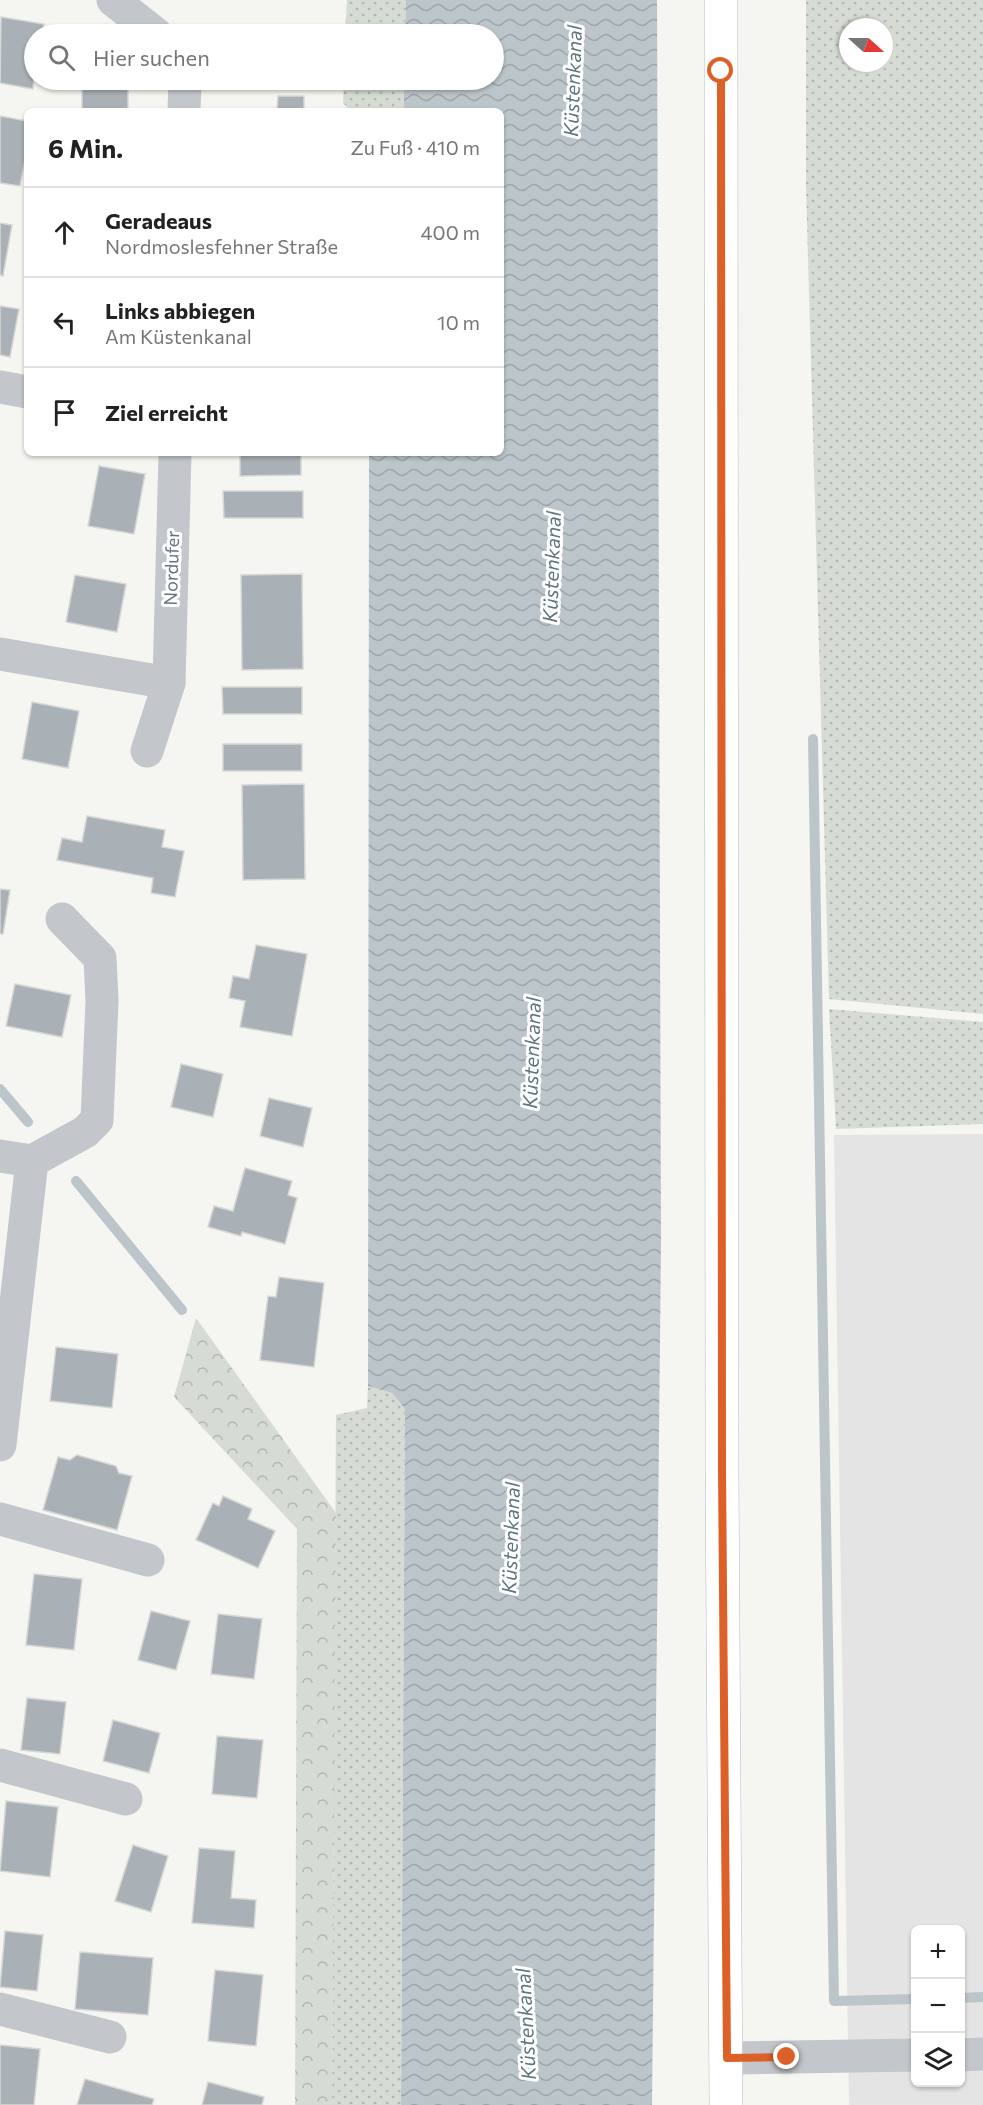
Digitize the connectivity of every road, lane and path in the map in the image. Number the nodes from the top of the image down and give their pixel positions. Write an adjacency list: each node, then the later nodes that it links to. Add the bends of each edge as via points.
1 (113, 0): 3 (street)
2 (721, 0): 25 (main road, via 722,1470)
3 (143, 24)
4 (185, 90): 5 (street)
5 (184, 108)
6 (0, 387): 7 (street)
7 (24, 391)
8 (175, 456): 10 (street, Nordufer)
9 (0, 654): 10 (street)
10 (169, 683): 11 (street, Nordufer)
11 (147, 751)
12 (62, 919): 14 (street, via 100,958 97,1120 85,1132)
13 (0, 1156): 14 (street)
14 (32, 1161): 15 (street)
15 (0, 1445)
16 (0, 1519): 17 (street)
17 (148, 1560)
18 (0, 1765): 19 (street)
19 (126, 1799)
20 (0, 2008): 21 (street)
21 (110, 2037)
22 (911, 2055): 25 (street)
23 (965, 2055): 24 (street)
24 (983, 2055)
25 (727, 2058): 26 (main road)
26 (726, 2105)

